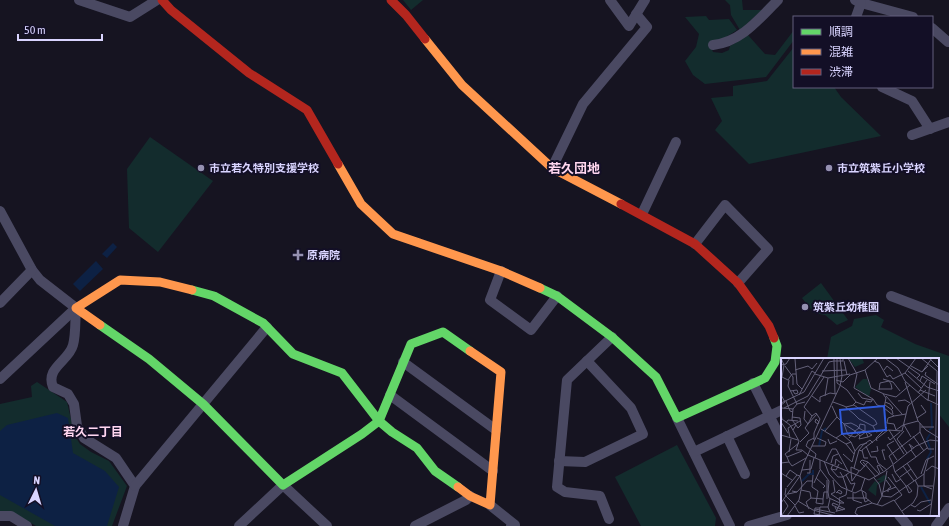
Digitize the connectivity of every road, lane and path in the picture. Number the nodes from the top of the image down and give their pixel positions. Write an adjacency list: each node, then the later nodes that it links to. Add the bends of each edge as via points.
1 (79, 0): 2 (street, via 130,17)
2 (157, 0)
3 (162, 0): 25 (street, via 249,73 307,110 361,204 393,234)
4 (391, 0): 20 (street, via 462,85)
5 (610, 0): 9 (street, via 629,26)
6 (645, 0): 9 (street)
7 (778, 0): 14 (street, via 744,33 724,44)
8 (858, 2): 10 (street); 11 (street)
9 (636, 14): 20 (street, via 647,27 583,104)
10 (856, 16)
11 (909, 16)
12 (933, 29): 13 (street)
13 (949, 42)
14 (713, 45)
15 (884, 88): 17 (street, via 912,101)
16 (949, 122): 17 (street)
17 (930, 128): 18 (street)
18 (912, 135)
19 (676, 142): 22 (street)
20 (552, 168): 22 (street)
21 (0, 211): 24 (street)
22 (642, 214): 23 (street)
23 (695, 244): 26 (street); 26 (street, via 725,205 768,249)
24 (32, 270): 29 (street); 30 (street, via 40,280)
25 (501, 271): 27 (street); 27 (street, via 490,300 531,330)
26 (738, 283): 37 (street, via 769,326 777,346 775,362 765,378)
27 (557, 296): 33 (street)
28 (891, 296): 31 (street)
29 (0, 303)
30 (76, 308): 32 (street, via 120,280 160,282 214,296); 36 (street); 39 (street, via 149,359); 52 (street, via 73,346 50,380 53,387 68,394 74,404 77,426 84,438 116,458)
31 (949, 318)
32 (267, 327): 39 (street); 43 (street, via 293,354 342,373)
33 (612, 337): 34 (street); 42 (street, via 656,377)
34 (587, 361): 48 (street, via 567,380); 48 (street, via 631,408 643,434 585,462)
35 (403, 362): 38 (street); 44 (street); 44 (street, via 411,344 443,332 501,372)
36 (0, 379)
37 (753, 383): 41 (street); 42 (street)
38 (390, 395): 43 (street); 49 (street)
39 (203, 404): 51 (street); 52 (street)
40 (781, 410): 41 (street)
41 (769, 416): 45 (street); 46 (street)
42 (677, 418): 47 (street)
43 (379, 420): 51 (street, via 362,434); 53 (street, via 417,448 435,471)
44 (496, 430): 49 (street)
45 (727, 436): 47 (street); 50 (street)
46 (781, 439)
47 (694, 452): 66 (street)
48 (559, 461): 59 (street, via 557,487 565,492 600,496)
49 (493, 471): 54 (street)
50 (745, 474)
51 (283, 485): 62 (street); 63 (street)
52 (136, 486): 61 (street)
53 (470, 496): 54 (street); 64 (street)
54 (490, 505): 65 (street)
55 (949, 508): 69 (street)
56 (0, 516): 60 (street, via 11,516)
57 (784, 516): 67 (street)
58 (900, 516): 68 (street)
59 (609, 519)
60 (27, 526)
61 (123, 526)
62 (239, 526)
63 (327, 526)
64 (415, 526)
65 (514, 526)
66 (730, 526)
67 (749, 526)
68 (908, 526)
69 (936, 526)

